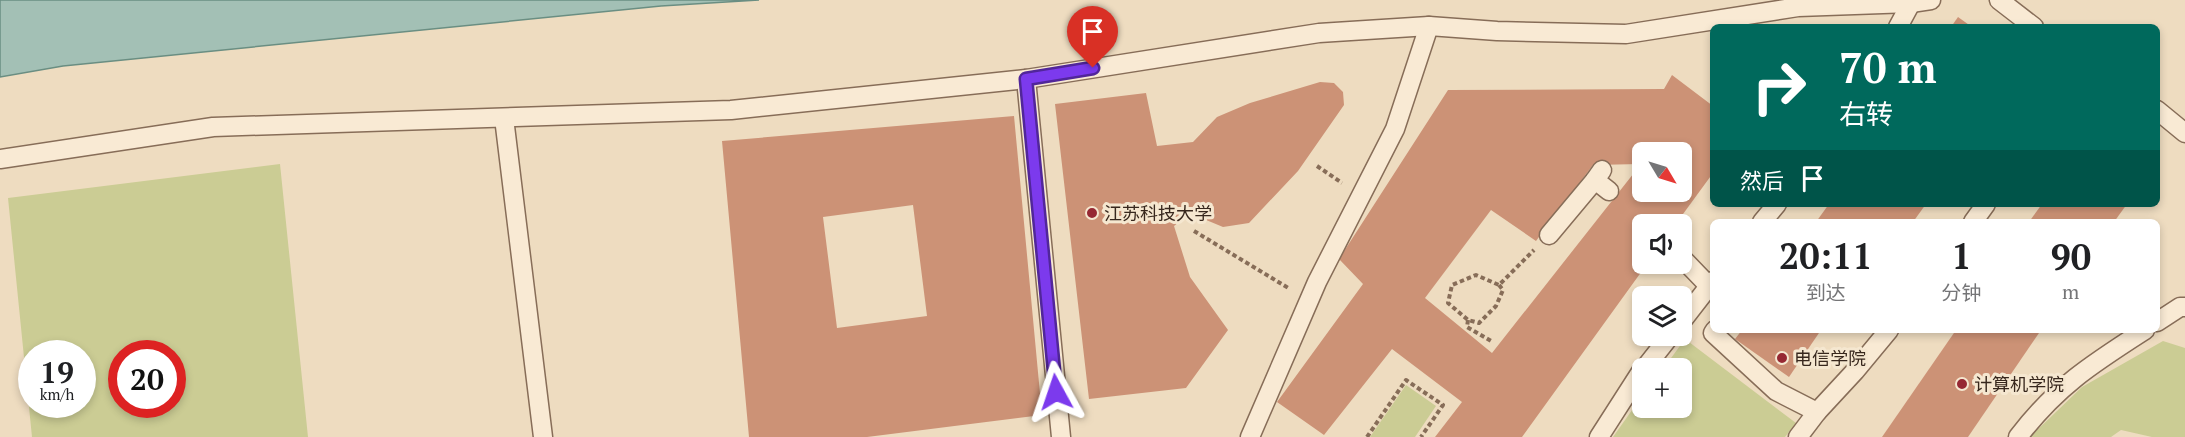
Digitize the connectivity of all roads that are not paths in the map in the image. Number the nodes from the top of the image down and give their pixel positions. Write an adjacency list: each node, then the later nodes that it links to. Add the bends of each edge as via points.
1 (1931, 0): 3 (lane)
2 (1999, 0): 5 (lane)
3 (1911, 3): 4 (lane); 6 (lane, via 1798,7 1626,34)
4 (1900, 24)
5 (2030, 24)
6 (1429, 26): 7 (lane, via 1319,33); 33 (lane, via 1395,129 1309,299)
7 (1026, 79): 9 (lane, via 731,111); 32 (lane)
8 (2160, 112): 10 (lane)
9 (504, 118): 11 (lane, via 213,127); 31 (lane)
10 (2185, 133)
11 (0, 159)
12 (1609, 191): 15 (lane, via 1599,175)
13 (1775, 207): 14 (lane)
14 (1765, 219)
15 (1549, 235)
16 (1692, 267): 17 (lane)
17 (1710, 282)
18 (1710, 284): 19 (lane)
19 (1692, 308)
20 (2185, 308): 21 (lane, via 2180,307)
21 (2160, 320)
22 (1692, 321): 23 (lane)
23 (1710, 330)
24 (1715, 333): 30 (lane, via 1776,391)
25 (1887, 333): 30 (lane)
26 (2140, 333): 36 (lane, via 2078,373 2040,408)
27 (1662, 346): 28 (lane)
28 (1653, 358)
29 (1632, 387): 34 (lane)
30 (1816, 412): 35 (lane)
31 (543, 437)
32 (1061, 437)
33 (1250, 437)
34 (1599, 437)
35 (1798, 437)
36 (2018, 437)

